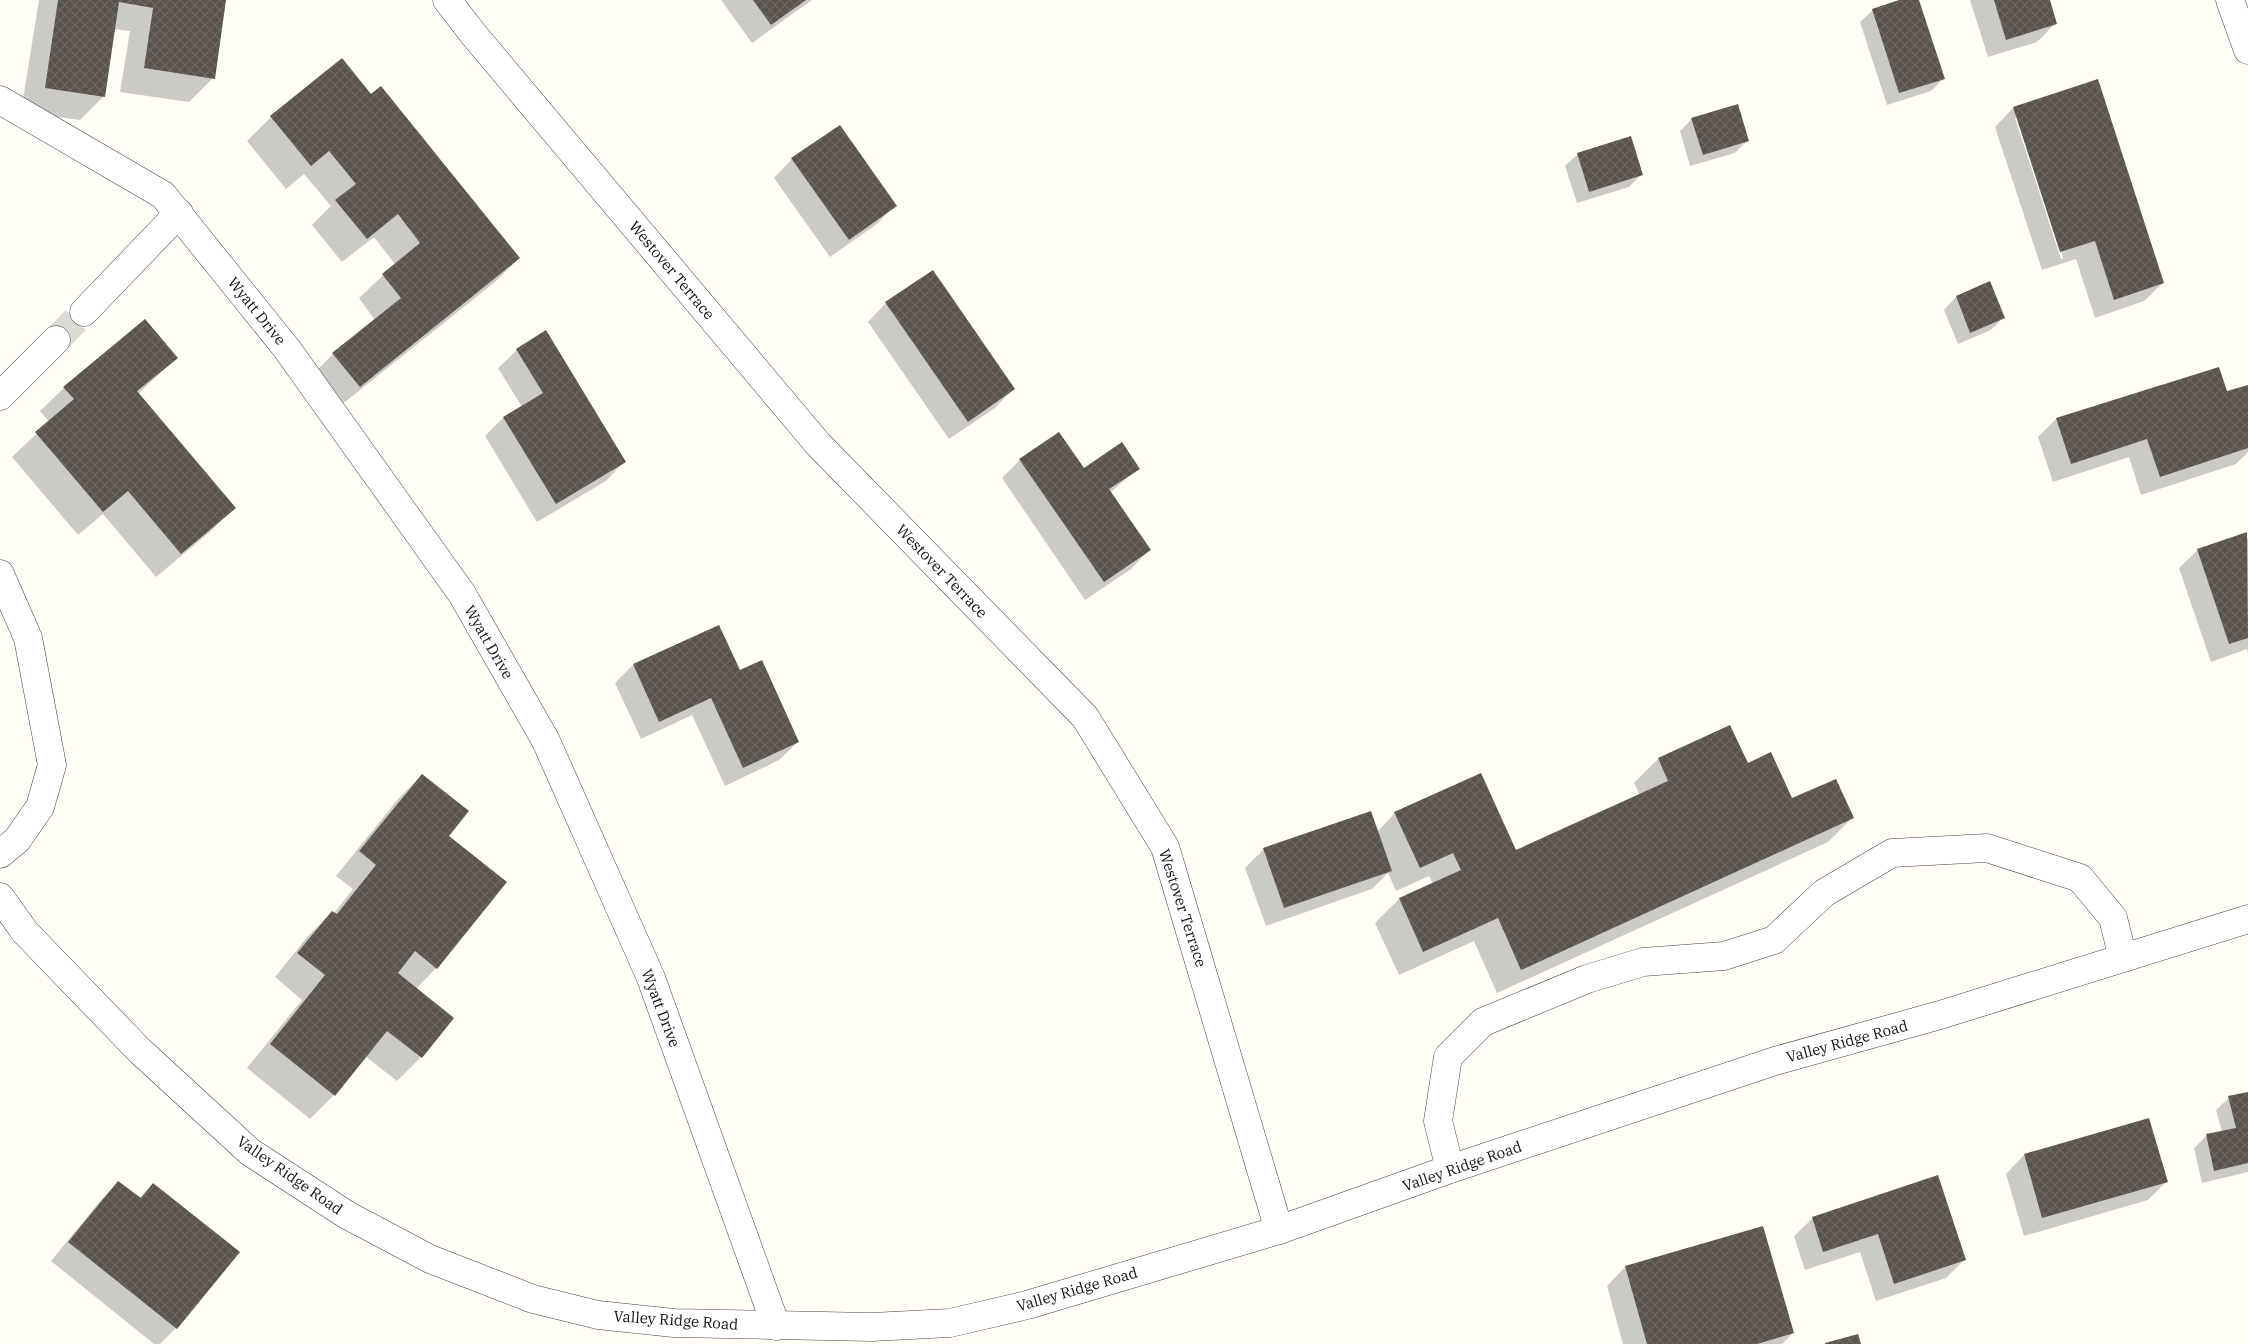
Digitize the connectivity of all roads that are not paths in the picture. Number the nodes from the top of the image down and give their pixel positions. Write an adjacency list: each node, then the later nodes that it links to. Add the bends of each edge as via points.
1 (447, 0): 15 (street, Westover Terrace, via 818,444 1085,717 1165,847)
2 (2230, 0): 3 (street)
3 (2248, 50)
4 (0, 100): 5 (street, Wyatt Drive, via 164,195)
5 (178, 214): 6 (street); 16 (street, Wyatt Drive, via 287,349 462,594 546,741 651,978)
6 (84, 312)
7 (56, 340): 8 (street)
8 (0, 396)
9 (0, 574): 10 (street, via 28,638 52,765 40,807 17,840)
10 (0, 854)
11 (0, 897): 16 (street, Valley Ridge Road, via 25,932 140,1051 250,1152 347,1215 430,1259 533,1299 598,1315 665,1322)
12 (2248, 919): 13 (street, Valley Ridge Road)
13 (2123, 958): 14 (street, Valley Ridge Road, via 1940,1016 1775,1061); 14 (street, via 2113,918 2080,878 1988,848 1892,853 1824,893 1774,940 1724,956 1643,962 1587,979 1483,1022 1448,1057 1438,1121)
14 (1450, 1169): 15 (street, Valley Ridge Road)
15 (1279, 1230): 16 (street, Valley Ridge Road, via 1027,1305 950,1323 872,1327)
16 (776, 1326)

